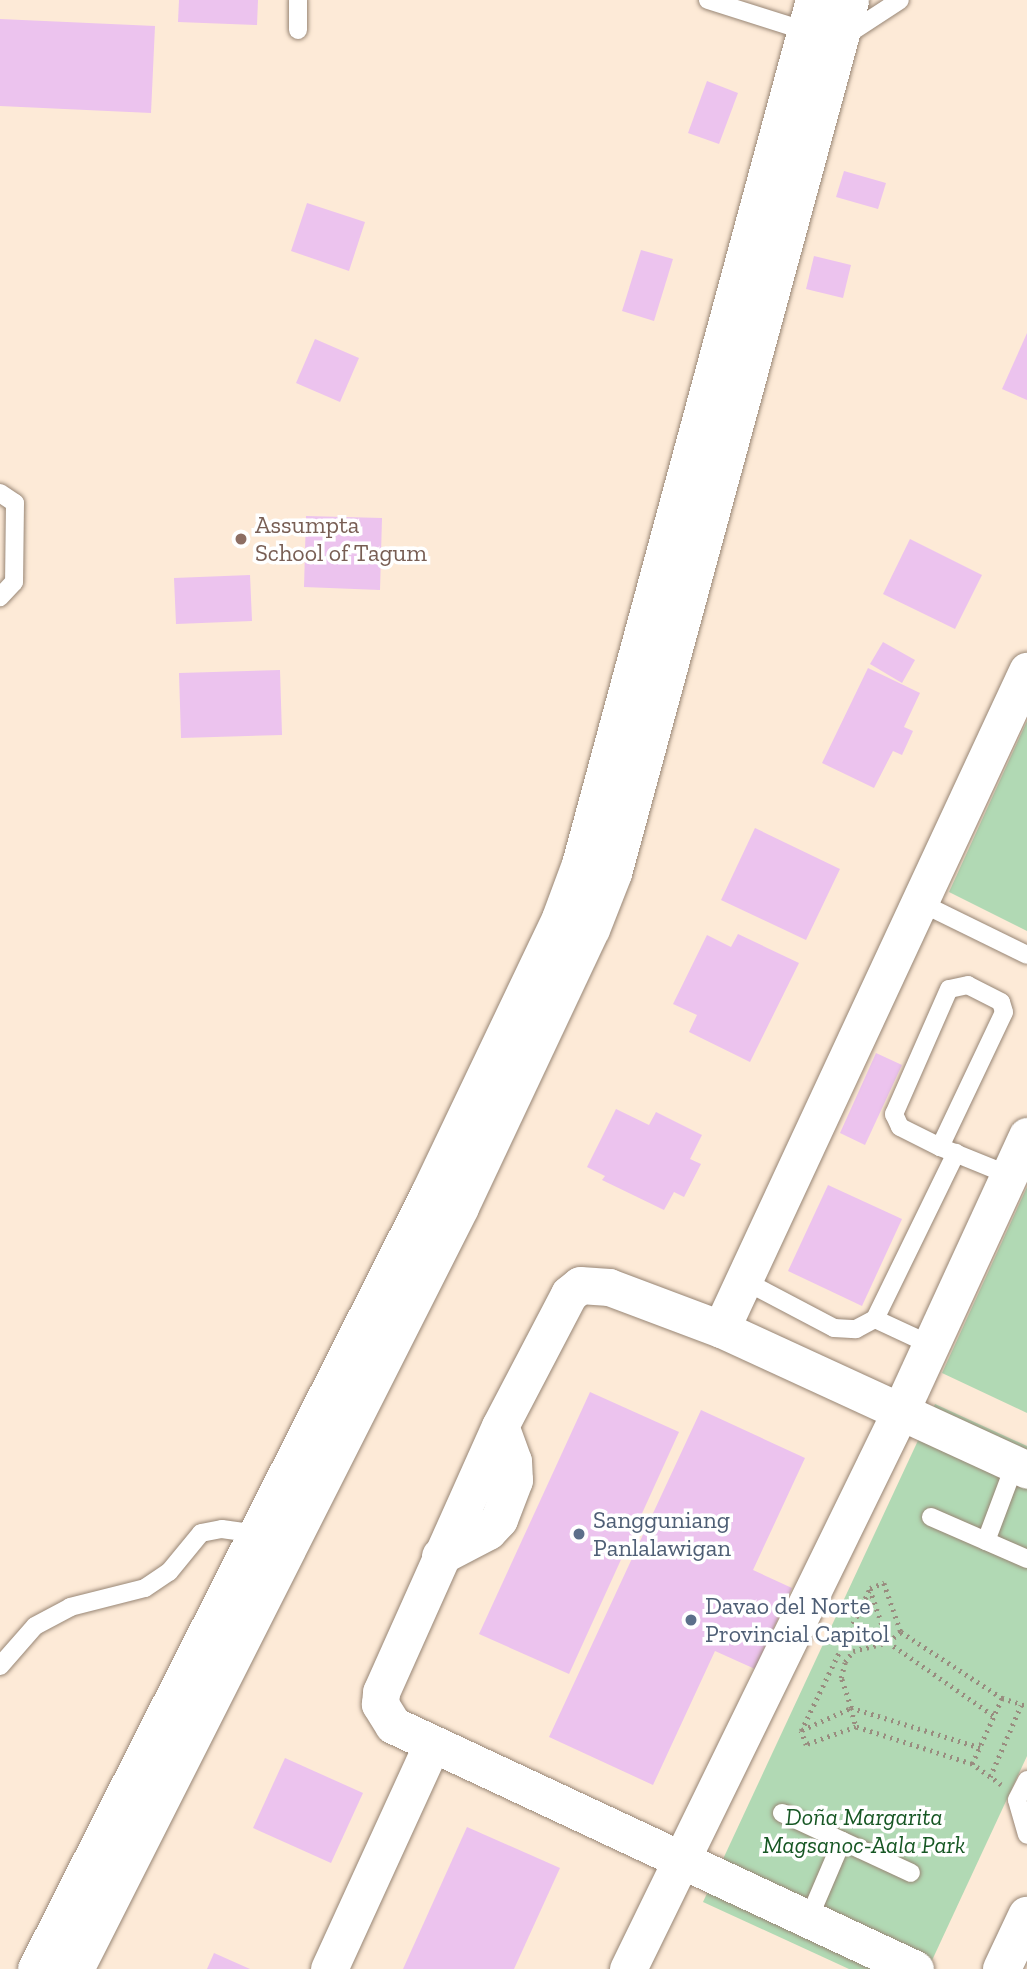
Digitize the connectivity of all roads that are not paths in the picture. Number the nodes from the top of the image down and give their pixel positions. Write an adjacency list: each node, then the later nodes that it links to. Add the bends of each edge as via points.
1 (298, 0): 6 (lane)
2 (708, 0): 5 (lane)
3 (850, 0): 5 (street)
4 (900, 0): 5 (lane)
5 (819, 24): 7 (street)
6 (298, 30)
7 (726, 381): 23 (street, via 564,907 429,1193); 26 (street, via 612,873 591,929 460,1207)
8 (0, 493): 9 (lane, via 15,503 14,582)
9 (0, 597)
10 (1027, 671): 11 (street)
11 (919, 902): 12 (lane); 16 (street)
12 (1027, 954)
13 (1027, 1136): 15 (street)
14 (948, 1150): 14 (lane, via 1004,1012 1001,1002 968,985 949,989 894,1105 900,1127); 15 (lane); 17 (lane)
15 (1009, 1175): 19 (street)
16 (743, 1280): 17 (lane, via 834,1328 856,1329); 18 (street)
17 (875, 1319): 19 (lane)
18 (721, 1329): 20 (street); 28 (street, via 608,1286 580,1286 569,1294 500,1426 513,1461 514,1480 504,1508 488,1531 440,1556 381,1692 380,1704 393,1725)
19 (931, 1345): 20 (street)
20 (900, 1412): 21 (street); 33 (street)
21 (1021, 1467): 24 (lane)
22 (931, 1517): 24 (lane)
23 (256, 1534): 26 (street); 27 (lane, via 222,1529 201,1533 161,1578 117,1598 70,1607 35,1626)
24 (986, 1541): 25 (lane)
25 (1027, 1559)
26 (224, 1637): 37 (street); 38 (street)
27 (0, 1666)
28 (432, 1744): 33 (street); 39 (street)
29 (1027, 1780): 31 (lane, via 1017,1800)
30 (782, 1813): 32 (lane)
31 (1027, 1835)
32 (842, 1841): 34 (lane); 36 (lane)
33 (681, 1858): 36 (street); 40 (street)
34 (911, 1873)
35 (1027, 1916): 42 (main road)
36 (809, 1918): 41 (street)
37 (36, 1969)
38 (75, 1969)
39 (329, 1969)
40 (628, 1969)
41 (915, 1969)
42 (1002, 1969)

